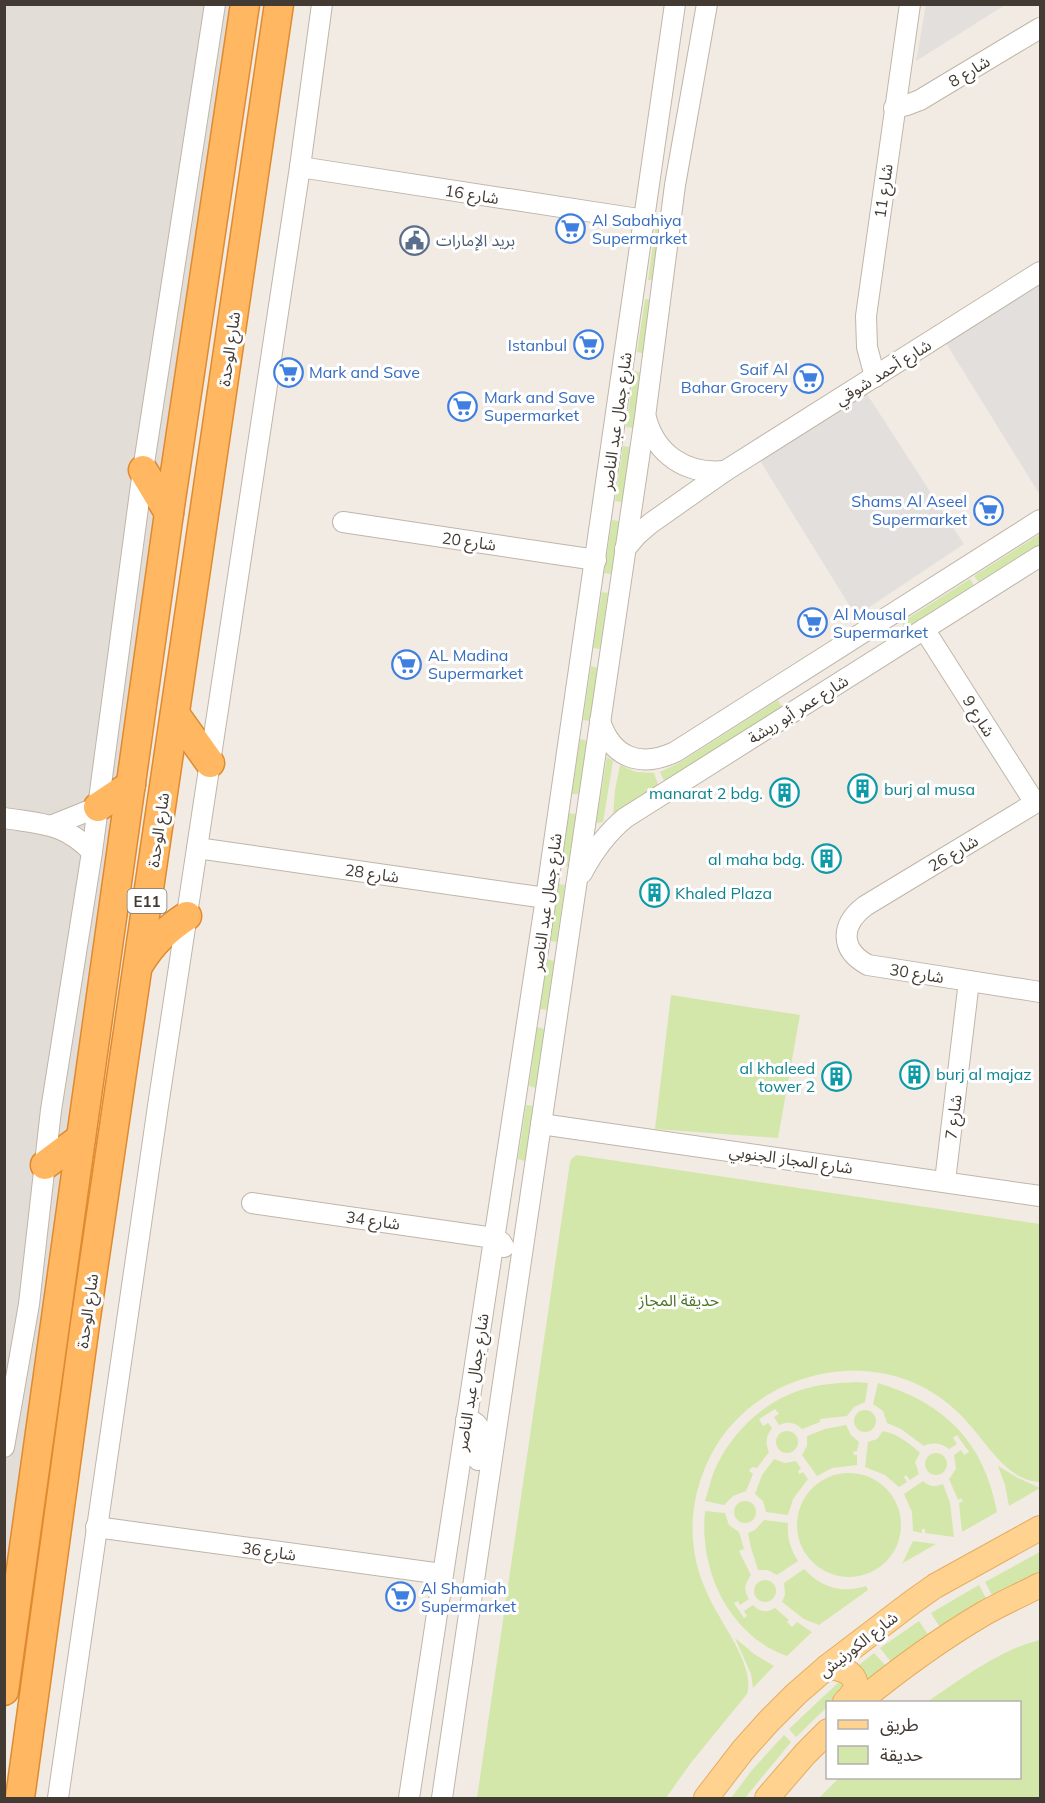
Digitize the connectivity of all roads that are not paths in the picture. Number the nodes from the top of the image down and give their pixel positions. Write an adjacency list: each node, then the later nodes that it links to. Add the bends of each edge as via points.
1 (215, 4): 17 (street)
2 (245, 4): 19 (highway, شارع الوحدة / E11)
3 (279, 4): 28 (highway, شارع الوحدة / E11)
4 (322, 4): 11 (street)
5 (675, 4): 9 (street, شارع جمال عبد الناصر)
6 (707, 4): 12 (street, شارع جمال عبد الناصر)
7 (910, 4): 10 (street, شارع 11)
8 (1041, 28): 10 (street, شارع 8, via 920,100)
9 (661, 97): 12 (street, via 668,91 679,97 671,164); 13 (street, شارع جمال عبد الناصر)
10 (894, 108): 15 (street, شارع 11, via 866,316 867,347)
11 (300, 167): 13 (street, شارع 16); 30 (street)
12 (675, 185): 16 (street, شارع جمال عبد الناصر)
13 (645, 220): 24 (street, شارع جمال عبد الناصر)
14 (1041, 272): 15 (street, شارع أحمد شوقي)
15 (874, 377): 18 (street, شارع أحمد شوقي)
16 (645, 417): 18 (street, via 659,446 676,462 700,471); 22 (street, شارع جمال عبد الناصر)
17 (143, 471): 19 (highway); 33 (street)
18 (725, 471): 22 (street, شارع أحمد شوقي, via 651,523)
19 (169, 513): 31 (highway, شارع الوحدة / E11)
20 (1041, 520): 25 (street, شارع عمر أبو ريشة)
21 (343, 522): 24 (street, شارع 20)
22 (625, 549): 29 (street, شارع جمال عبد الناصر)
23 (1041, 556): 26 (street, شارع عمر أبو ريشة)
24 (596, 560): 39 (street, شارع جمال عبد الناصر)
25 (875, 624): 27 (street, via 872,637 863,647 803,683 800,694); 29 (street, شارع عمر أبو ريشة, via 664,757 642,760 621,752 611,744)
26 (924, 629): 27 (street, شارع عمر أبو ريشة); 32 (street, شارع 9)
27 (805, 705): 38 (street, شارع عمر أبو ريشة, via 613,827 592,854)
28 (175, 714): 30 (highway); 42 (highway, شارع الوحدة / E11)
29 (600, 721): 38 (street, شارع جمال عبد الناصر)
30 (210, 763): 36 (street)
31 (131, 784): 33 (highway); 46 (highway, شارع الوحدة / E11)
32 (1038, 802): 40 (street, شارع 26)
33 (98, 807): 35 (street); 37 (street)
34 (4, 818): 35 (street)
35 (52, 825): 37 (street, via 70,833)
36 (197, 848): 39 (street, شارع 28); 41 (street)
37 (92, 852): 47 (street)
38 (577, 883): 45 (street, شارع جمال عبد الناصر)
39 (546, 898): 51 (street, شارع جمال عبد الناصر)
40 (865, 906): 43 (street, شارع 30, via 847,927 848,945 858,960 868,965)
41 (187, 916): 42 (highway, via 158,938); 56 (street)
42 (138, 968): 67 (highway, شارع الوحدة / E11)
43 (969, 981): 44 (street, شارع 30); 48 (street, شارع 7)
44 (1041, 992)
45 (541, 1124): 48 (street, شارع المجاز الجنوبي); 52 (street, شارع جمال عبد الناصر)
46 (81, 1138): 47 (highway); 61 (highway, شارع الوحدة / E11)
47 (45, 1165): 54 (street, via 29,1304)
48 (945, 1181): 49 (street, شارع المجاز الجنوبي)
49 (1041, 1196)
50 (252, 1203): 51 (street, شارع 34)
51 (494, 1238): 52 (street, via 501,1242 505,1256 498,1307); 53 (street, شارع جمال عبد الناصر)
52 (513, 1312): 55 (street, شارع جمال عبد الناصر)
53 (466, 1420): 55 (street, via 473,1420 481,1429 476,1488); 58 (street, شارع جمال عبد الناصر)
54 (4, 1447)
55 (485, 1502): 70 (street, شارع جمال عبد الناصر)
56 (96, 1527): 58 (street, شارع 36); 68 (street)
57 (1041, 1528): 60 (main road, شارع الكورنيش, via 935,1586)
58 (442, 1574): 69 (street, شارع جمال عبد الناصر)
59 (1041, 1585): 63 (main road, via 961,1628)
60 (827, 1667): 62 (main road, via 850,1672 854,1679 854,1691); 71 (main road, شارع الكورنيش, via 743,1750)
61 (4, 1691)
62 (846, 1701)
63 (860, 1701)
64 (826, 1721): 66 (main road, via 808,1739)
65 (826, 1733): 66 (main road)
66 (805, 1754): 72 (main road)
67 (20, 1798)
68 (58, 1798)
69 (409, 1798)
70 (442, 1798)
71 (706, 1798)
72 (767, 1798)

